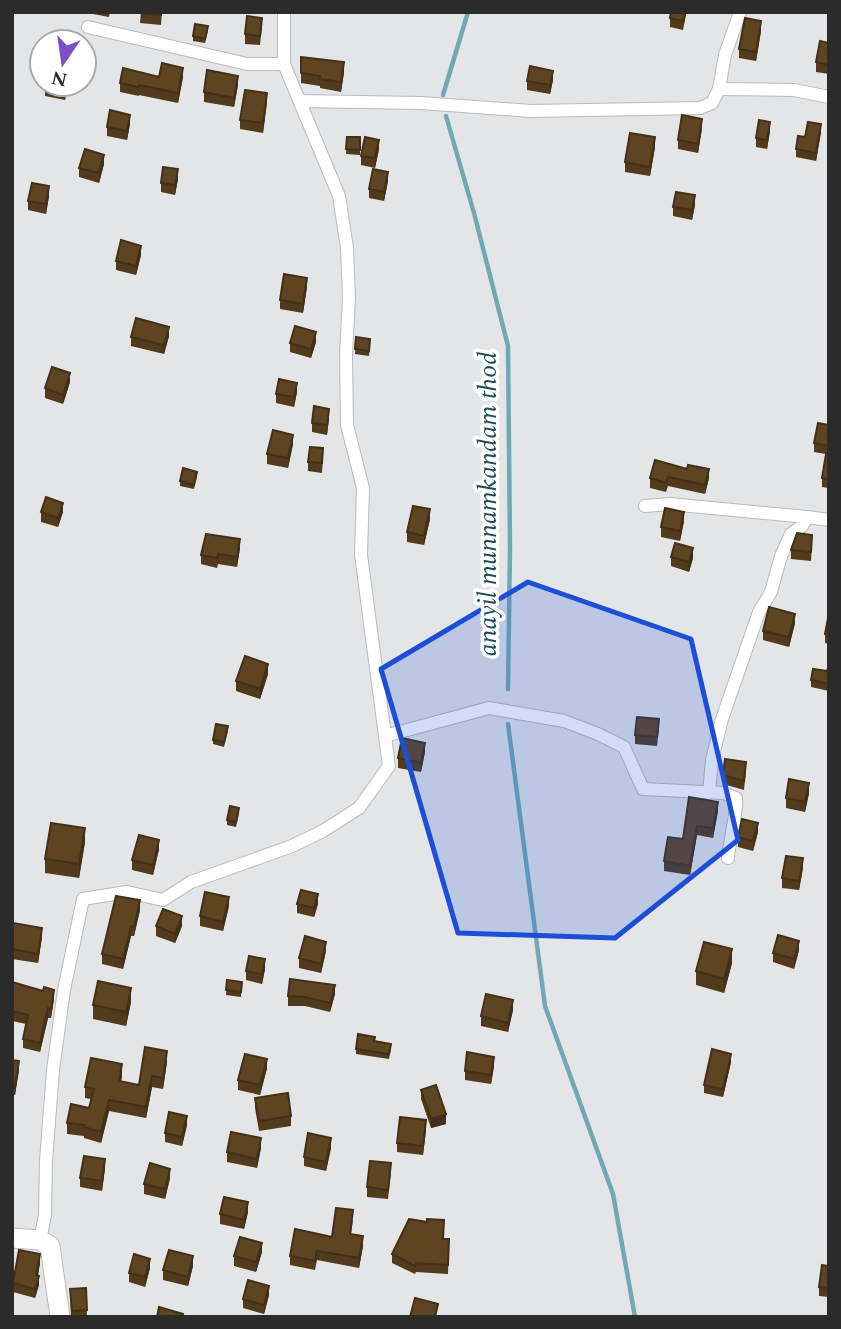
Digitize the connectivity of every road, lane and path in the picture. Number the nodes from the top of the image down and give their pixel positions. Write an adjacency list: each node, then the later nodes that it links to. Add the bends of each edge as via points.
1 (284, 12): 4 (street)
2 (740, 12): 5 (street)
3 (88, 27): 4 (street, via 247,64)
4 (284, 64): 7 (street)
5 (719, 89): 6 (street, via 794,90); 7 (street, via 712,103 701,108 531,111)
6 (829, 97)
7 (300, 101): 11 (street, via 339,196 347,248 347,425 363,488 361,555)
8 (645, 506): 9 (street, via 670,504)
9 (807, 517): 10 (street); 12 (street, via 791,534 771,592 759,612 722,719)
10 (829, 520)
11 (385, 736): 12 (street, via 489,708 564,721 624,747 643,789); 15 (street, via 389,766 359,808 323,831 191,882 163,900 127,891 83,899 53,1070)
12 (709, 793): 13 (street, via 736,799)
13 (728, 858)
14 (12, 1238): 15 (main road)
15 (40, 1240): 16 (main road, via 50,1246)
16 (60, 1317)

